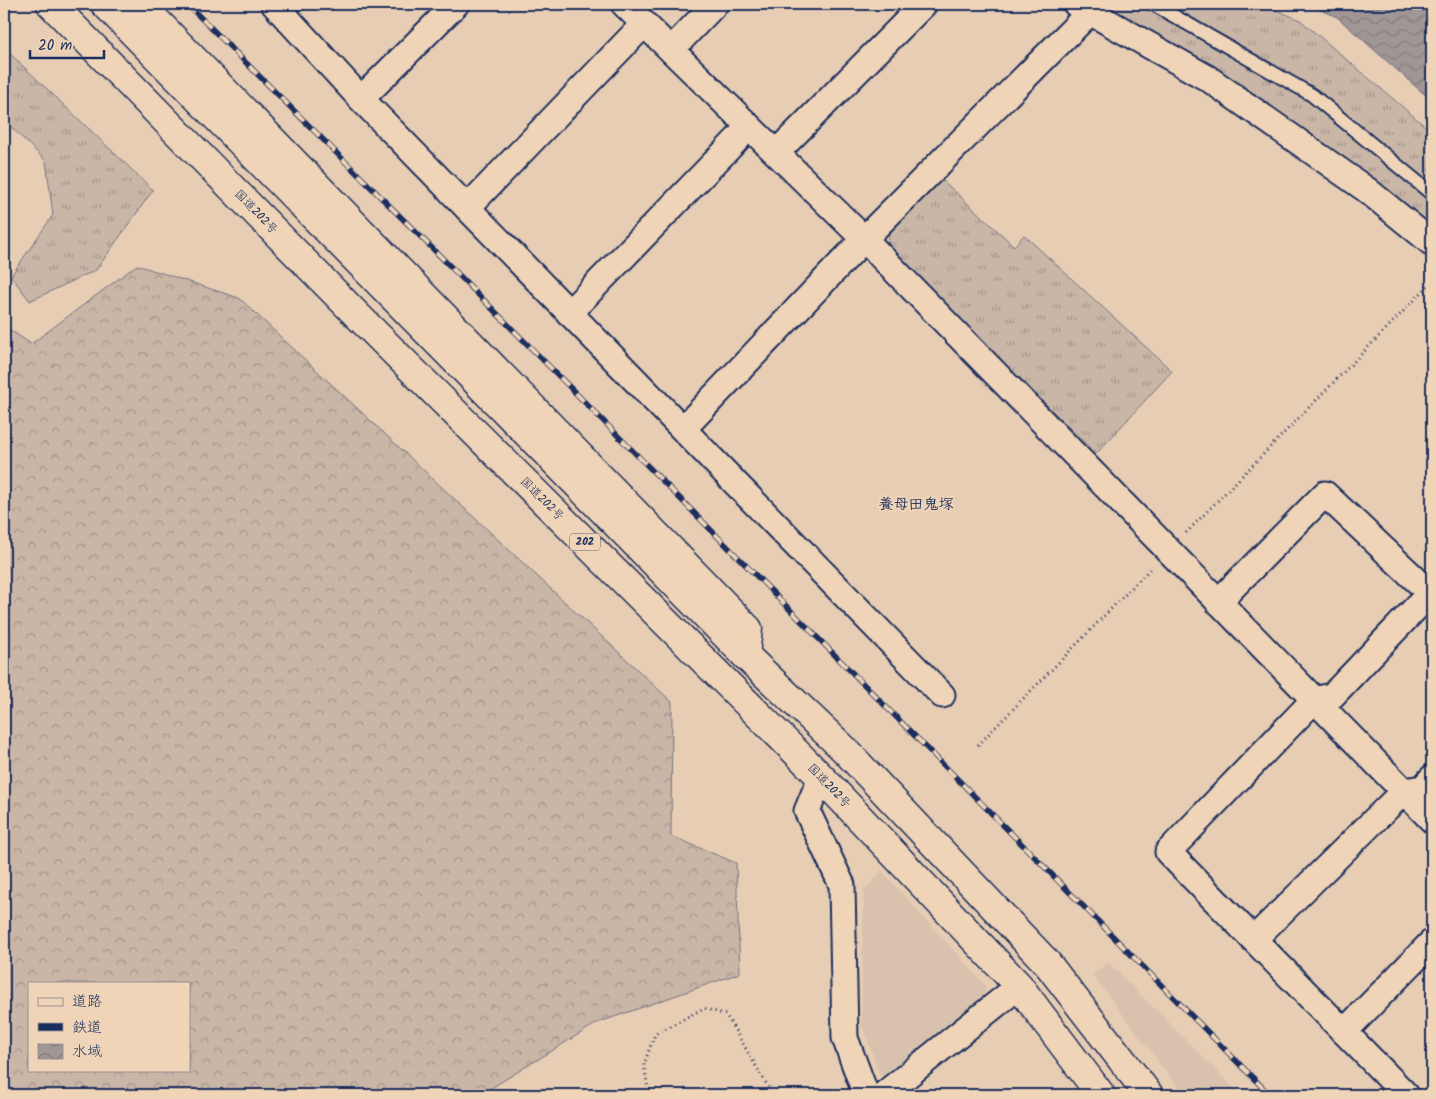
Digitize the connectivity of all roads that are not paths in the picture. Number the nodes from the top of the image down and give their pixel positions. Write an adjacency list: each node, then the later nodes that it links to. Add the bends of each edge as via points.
1 (50, 4): 26 (main road, 国道202号 / 202)
2 (105, 4): 23 (main road, 202)
3 (140, 4): 23 (main road, via 748,629)
4 (274, 4): 13 (street)
5 (456, 4): 13 (street)
6 (624, 4): 11 (street)
7 (715, 4): 12 (street)
8 (924, 4): 15 (street)
9 (1153, 4): 16 (lane, via 1312,95)
10 (1082, 8): 18 (street); 19 (street, via 1209,79 1368,190)
11 (644, 24): 12 (street); 17 (street)
12 (671, 50): 14 (street)
13 (361, 99): 17 (street)
14 (749, 127): 15 (street); 20 (street)
15 (776, 153): 18 (street)
16 (1432, 194)
17 (467, 208): 20 (street)
18 (864, 239): 21 (street); 22 (street)
19 (1432, 243)
20 (569, 313): 21 (street)
21 (683, 430): 24 (street)
22 (1218, 602): 25 (street); 25 (street, via 1324,494 1430,593 1332,696)
23 (745, 655): 37 (main road, 202, via 845,750 1047,963)
24 (942, 695)
25 (1314, 700): 28 (street); 30 (street, via 1168,852)
26 (821, 777): 32 (main road, 国道202号 / 202); 34 (street, via 807,811 842,885 845,1038)
27 (1432, 778): 28 (street, via 1423,788)
28 (1404, 791): 29 (street); 30 (street)
29 (1432, 820)
30 (1254, 939): 33 (street)
31 (1432, 942): 33 (street)
32 (1019, 986): 35 (street); 36 (main road, 国道202号 / 202)
33 (1344, 1032): 38 (street)
34 (866, 1095)
35 (883, 1095)
36 (1101, 1095)
37 (1149, 1095)
38 (1406, 1095)

